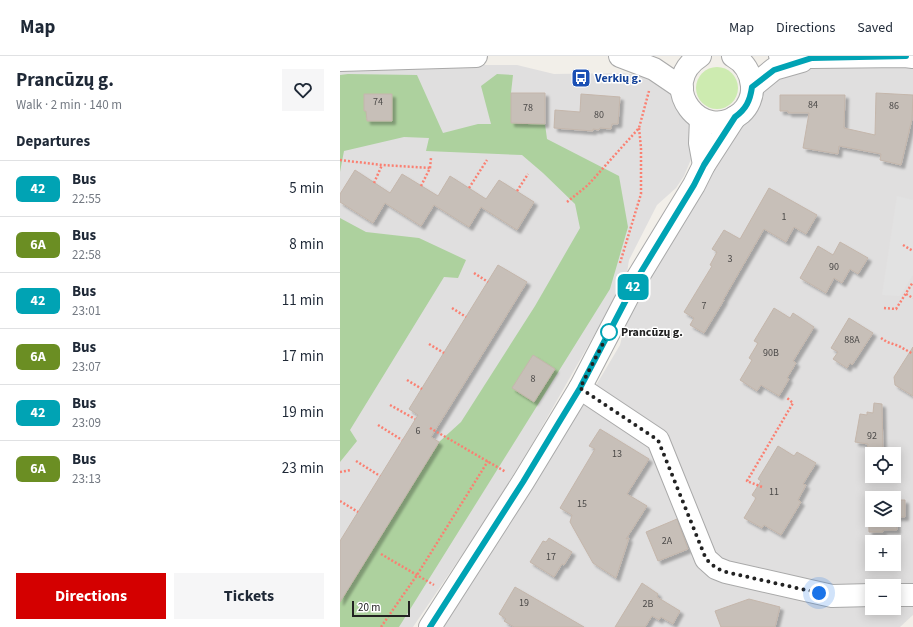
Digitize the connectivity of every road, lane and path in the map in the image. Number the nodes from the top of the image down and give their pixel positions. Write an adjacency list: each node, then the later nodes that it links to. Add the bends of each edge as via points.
1 (476, 56): 9 (street)
2 (620, 56): 10 (street)
3 (700, 56): 12 (street, via 687,68)
4 (733, 56): 11 (street, via 748,70)
5 (780, 56): 8 (street)
6 (905, 56): 7 (street); 8 (street)
7 (913, 57)
8 (812, 58): 11 (street, via 774,70)
9 (340, 60)
10 (654, 69): 12 (street); 15 (path)
11 (752, 87): 13 (street, via 748,104)
12 (682, 88): 14 (street, via 687,106)
13 (735, 117): 14 (street, via 718,122); 20 (street)
14 (701, 119): 20 (street, via 700,143)
15 (639, 128): 27 (path, via 588,186); 31 (path, via 641,194 619,266)
16 (431, 158): 21 (path)
17 (340, 160): 19 (path)
18 (486, 160): 25 (path)
19 (382, 165): 21 (path); 23 (path)
20 (704, 165): 31 (street)
21 (430, 168): 24 (path)
22 (528, 174): 26 (path)
23 (374, 182)
24 (421, 186)
25 (469, 188)
26 (517, 192)
27 (567, 202)
28 (903, 245): 29 (path)
29 (913, 251)
30 (474, 273): 32 (path)
31 (638, 277): 44 (street)
32 (488, 282)
33 (913, 282): 34 (path)
34 (906, 294): 35 (path); 37 (path, via 896,309)
35 (913, 298)
36 (452, 308): 38 (path)
37 (884, 308)
38 (466, 317)
39 (881, 338): 42 (path)
40 (429, 344): 41 (path)
41 (444, 353)
42 (913, 354)
43 (407, 380): 45 (path)
44 (580, 388): 57 (street); 64 (street, via 658,440 706,559 716,568 832,596)
45 (422, 389)
46 (787, 398): 58 (path, via 793,403 748,481)
47 (390, 405): 48 (path)
48 (415, 419)
49 (378, 425): 51 (path)
50 (430, 428): 53 (path)
51 (402, 440)
52 (356, 461): 56 (path)
53 (488, 461): 57 (path); 62 (path)
54 (351, 470): 55 (path)
55 (340, 472)
56 (380, 476)
57 (523, 482): 63 (street)
58 (762, 487)
59 (340, 501): 60 (path)
60 (358, 512)
61 (381, 554): 62 (path)
62 (417, 575): 63 (path); 67 (path)
63 (450, 595): 68 (street)
64 (865, 595)
65 (901, 595): 66 (street)
66 (913, 595)
67 (382, 627)
68 (430, 627)

